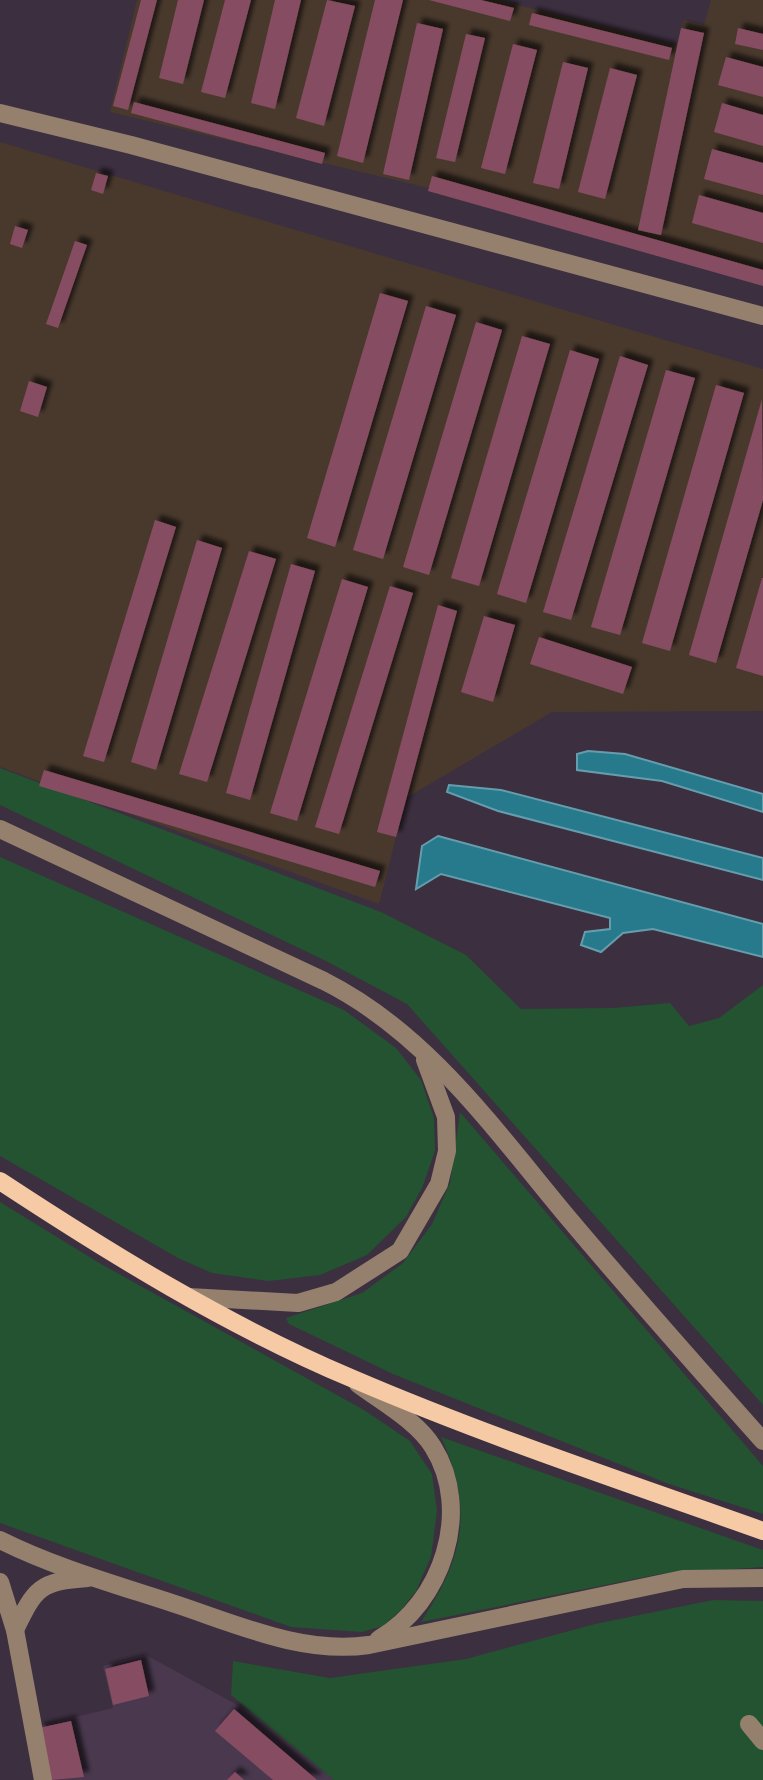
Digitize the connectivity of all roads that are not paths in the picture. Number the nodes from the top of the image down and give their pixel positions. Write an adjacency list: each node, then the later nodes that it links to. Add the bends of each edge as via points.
1 (0, 113): 2 (street)
2 (763, 316)
3 (0, 829): 4 (street, via 357,998)
4 (420, 1047): 6 (street, via 446,1117 447,1151 439,1184 400,1251 336,1292 298,1303); 8 (street)
5 (0, 1181): 6 (main road)
6 (189, 1297): 7 (main road)
7 (350, 1378): 9 (main road, via 525,1447); 15 (street, via 423,1435 443,1468 450,1504 447,1543 428,1592 404,1622)
8 (763, 1441)
9 (763, 1531)
10 (0, 1540): 11 (street)
11 (94, 1578): 14 (street, via 55,1580 37,1591); 15 (street, via 284,1639 333,1648)
12 (763, 1578): 15 (street, via 671,1581)
13 (0, 1582): 14 (street)
14 (15, 1630): 18 (street)
15 (369, 1645)
16 (749, 1724): 17 (street)
17 (763, 1741)
18 (43, 1780)

